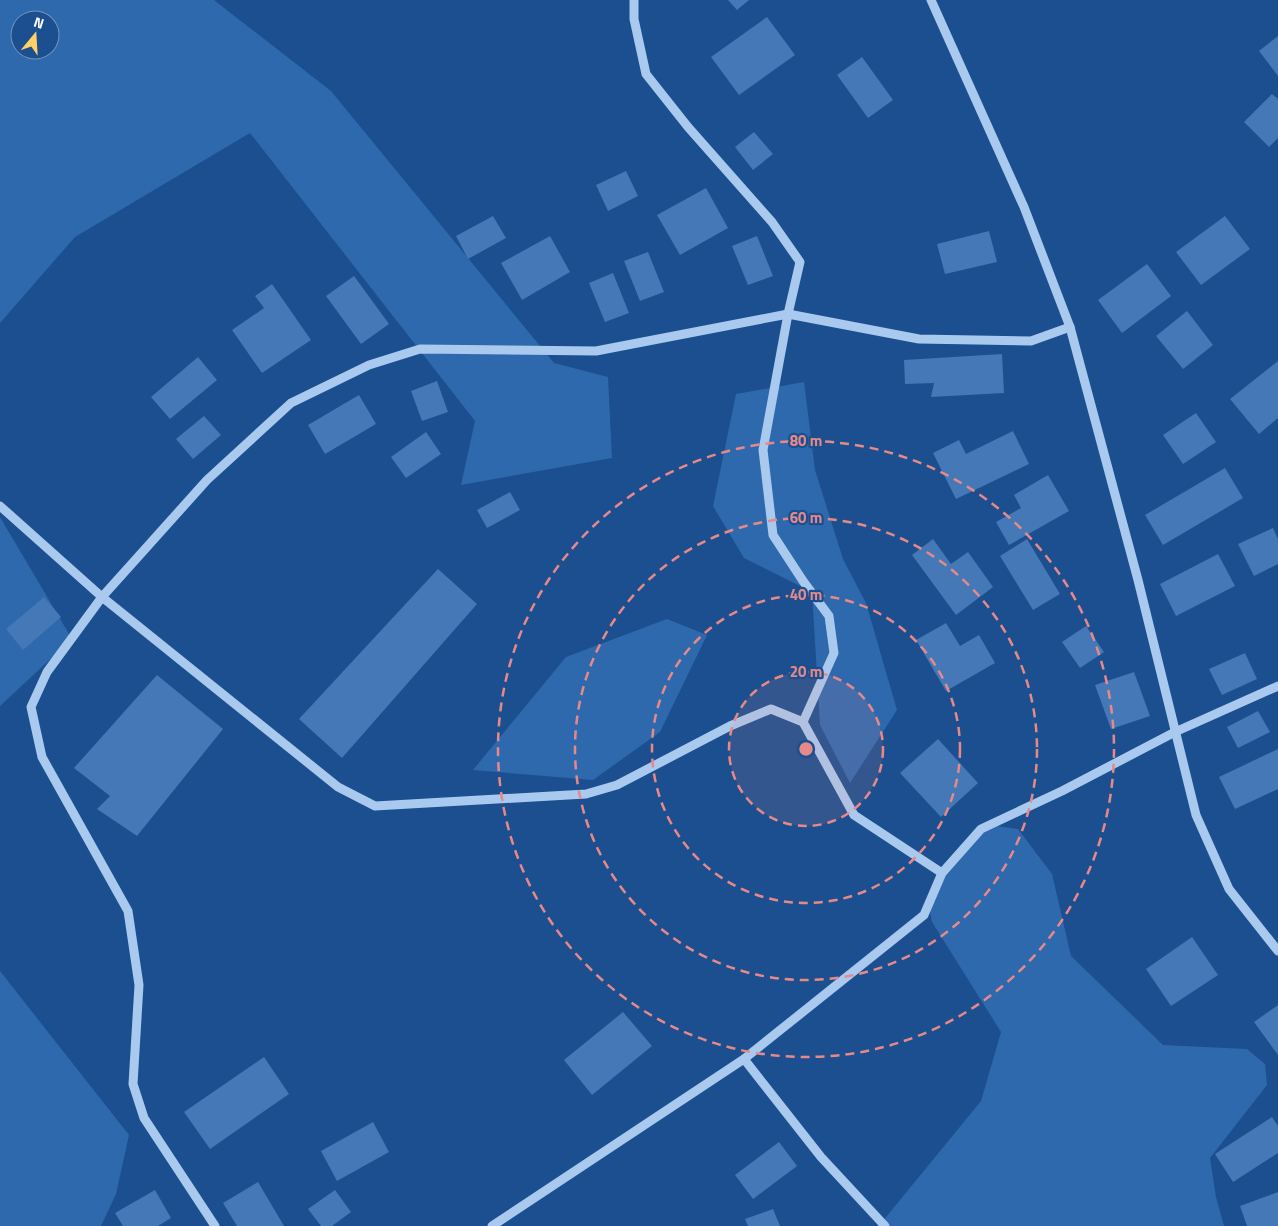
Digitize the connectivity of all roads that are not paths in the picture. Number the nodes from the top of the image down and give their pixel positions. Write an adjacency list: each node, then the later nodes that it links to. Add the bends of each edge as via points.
1 (634, 0): 3 (street, via 634,19 646,74 772,222 800,262)
2 (931, 0): 4 (street, via 1024,207)
3 (788, 314): 4 (street, via 919,339 1031,340); 6 (street, via 596,351 420,349 369,365 290,403 207,480); 8 (street, via 763,450 773,535 829,616 834,653)
4 (1070, 327): 9 (street, via 1136,571)
5 (0, 506): 6 (street)
6 (102, 597): 8 (street, via 338,787 375,806 586,794 617,785 771,708); 13 (street, via 47,672 31,707 42,757 128,911 139,985 133,1084 144,1118)
7 (1278, 686): 9 (street)
8 (803, 722): 10 (street, via 854,815)
9 (1175, 732): 10 (street, via 980,829); 11 (street, via 1196,815 1229,890)
10 (942, 873): 12 (street, via 924,915)
11 (1278, 952)
12 (744, 1059): 14 (street); 15 (street, via 821,1157)
13 (215, 1226)
14 (492, 1226)
15 (885, 1226)

